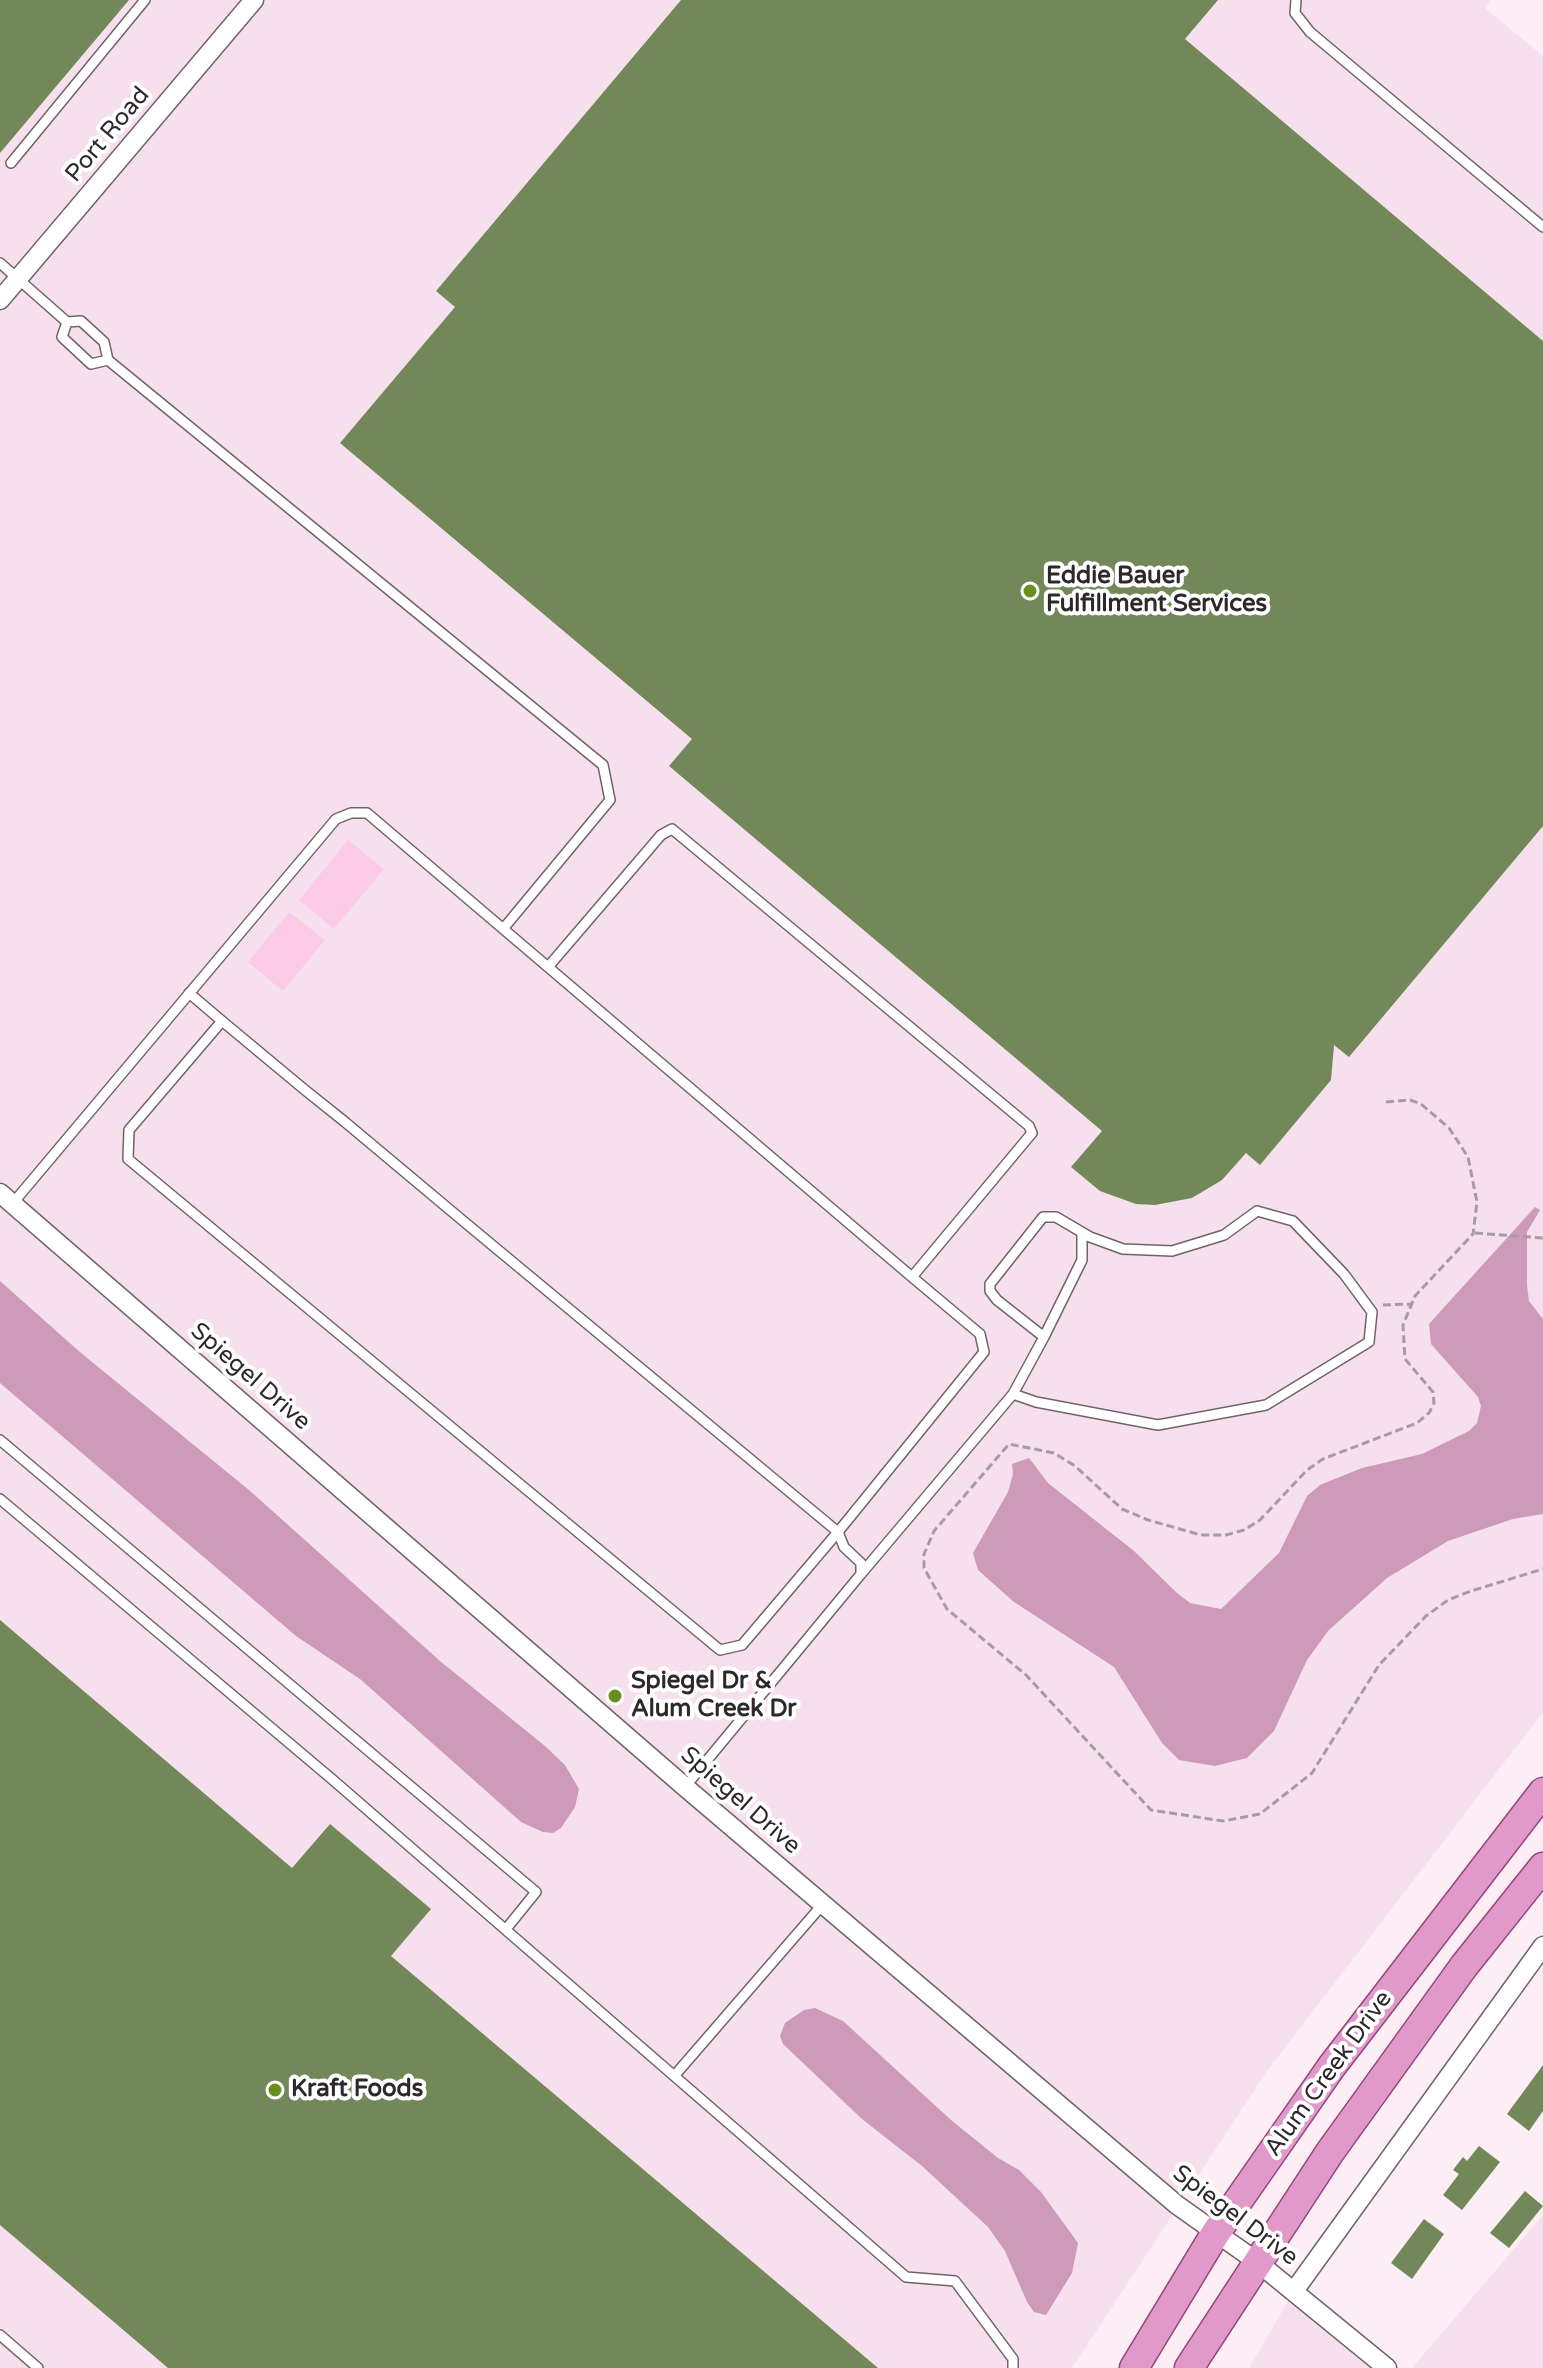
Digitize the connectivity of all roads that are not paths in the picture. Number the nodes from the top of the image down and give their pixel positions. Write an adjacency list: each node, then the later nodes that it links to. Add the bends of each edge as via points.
1 (145, 0): 4 (lane)
2 (254, 0): 7 (street, Port Road)
3 (1296, 0): 5 (lane, via 1295,13 1310,32)
4 (11, 163)
5 (1543, 227)
6 (0, 263): 7 (lane)
7 (18, 279): 8 (street, Port Road); 9 (lane)
8 (0, 300)
9 (67, 322): 10 (lane, via 81,321 104,342); 10 (lane, via 62,337 91,364)
10 (108, 360): 11 (lane, via 603,765 610,800)
11 (503, 929): 12 (lane); 13 (lane, via 367,813 351,813 336,819)
12 (548, 967): 17 (lane); 17 (lane, via 661,835 672,829 1029,1126 1032,1133)
13 (189, 993): 14 (lane); 15 (lane)
14 (222, 1021): 22 (lane); 22 (lane, via 129,1130 128,1159 156,1183 720,1650 742,1645)
15 (6, 1198): 24 (street, Spiegel Drive)
16 (1082, 1233): 18 (lane, via 1082,1260); 18 (lane, via 1056,1217 1043,1217 990,1284 997,1300); 19 (lane, via 1123,1249 1172,1251 1224,1235 1257,1211 1293,1221 1370,1309 1373,1331 1369,1342 1266,1405 1158,1425)
17 (912, 1277): 22 (lane, via 980,1334 984,1352)
18 (1044, 1337): 19 (lane)
19 (1013, 1394): 23 (lane)
20 (0, 1440): 28 (lane, via 536,1892)
21 (0, 1499): 28 (lane)
22 (838, 1532): 23 (lane, via 844,1547 861,1563)
23 (861, 1574): 24 (lane)
24 (685, 1787): 27 (street, Spiegel Drive)
25 (1543, 1792): 31 (main road, Alum Creek Drive, via 1332,2066)
26 (1543, 1867): 32 (main road, Alum Creek Drive, via 1407,2043)
27 (823, 1904): 30 (lane); 31 (street, Spiegel Drive)
28 (506, 1929): 30 (lane)
29 (1543, 1946): 33 (street)
30 (675, 2075): 36 (lane, via 906,2277 955,2281 1013,2359)
31 (1215, 2234): 32 (street, Spiegel Drive); 37 (main road, Alum Creek Drive)
32 (1256, 2261): 33 (street, Spiegel Drive); 38 (main road, Alum Creek Drive)
33 (1294, 2291): 39 (street, Spiegel Drive)
34 (0, 2335): 35 (lane)
35 (38, 2368)
36 (1013, 2368)
37 (1134, 2368)
38 (1189, 2368)
39 (1387, 2368)

